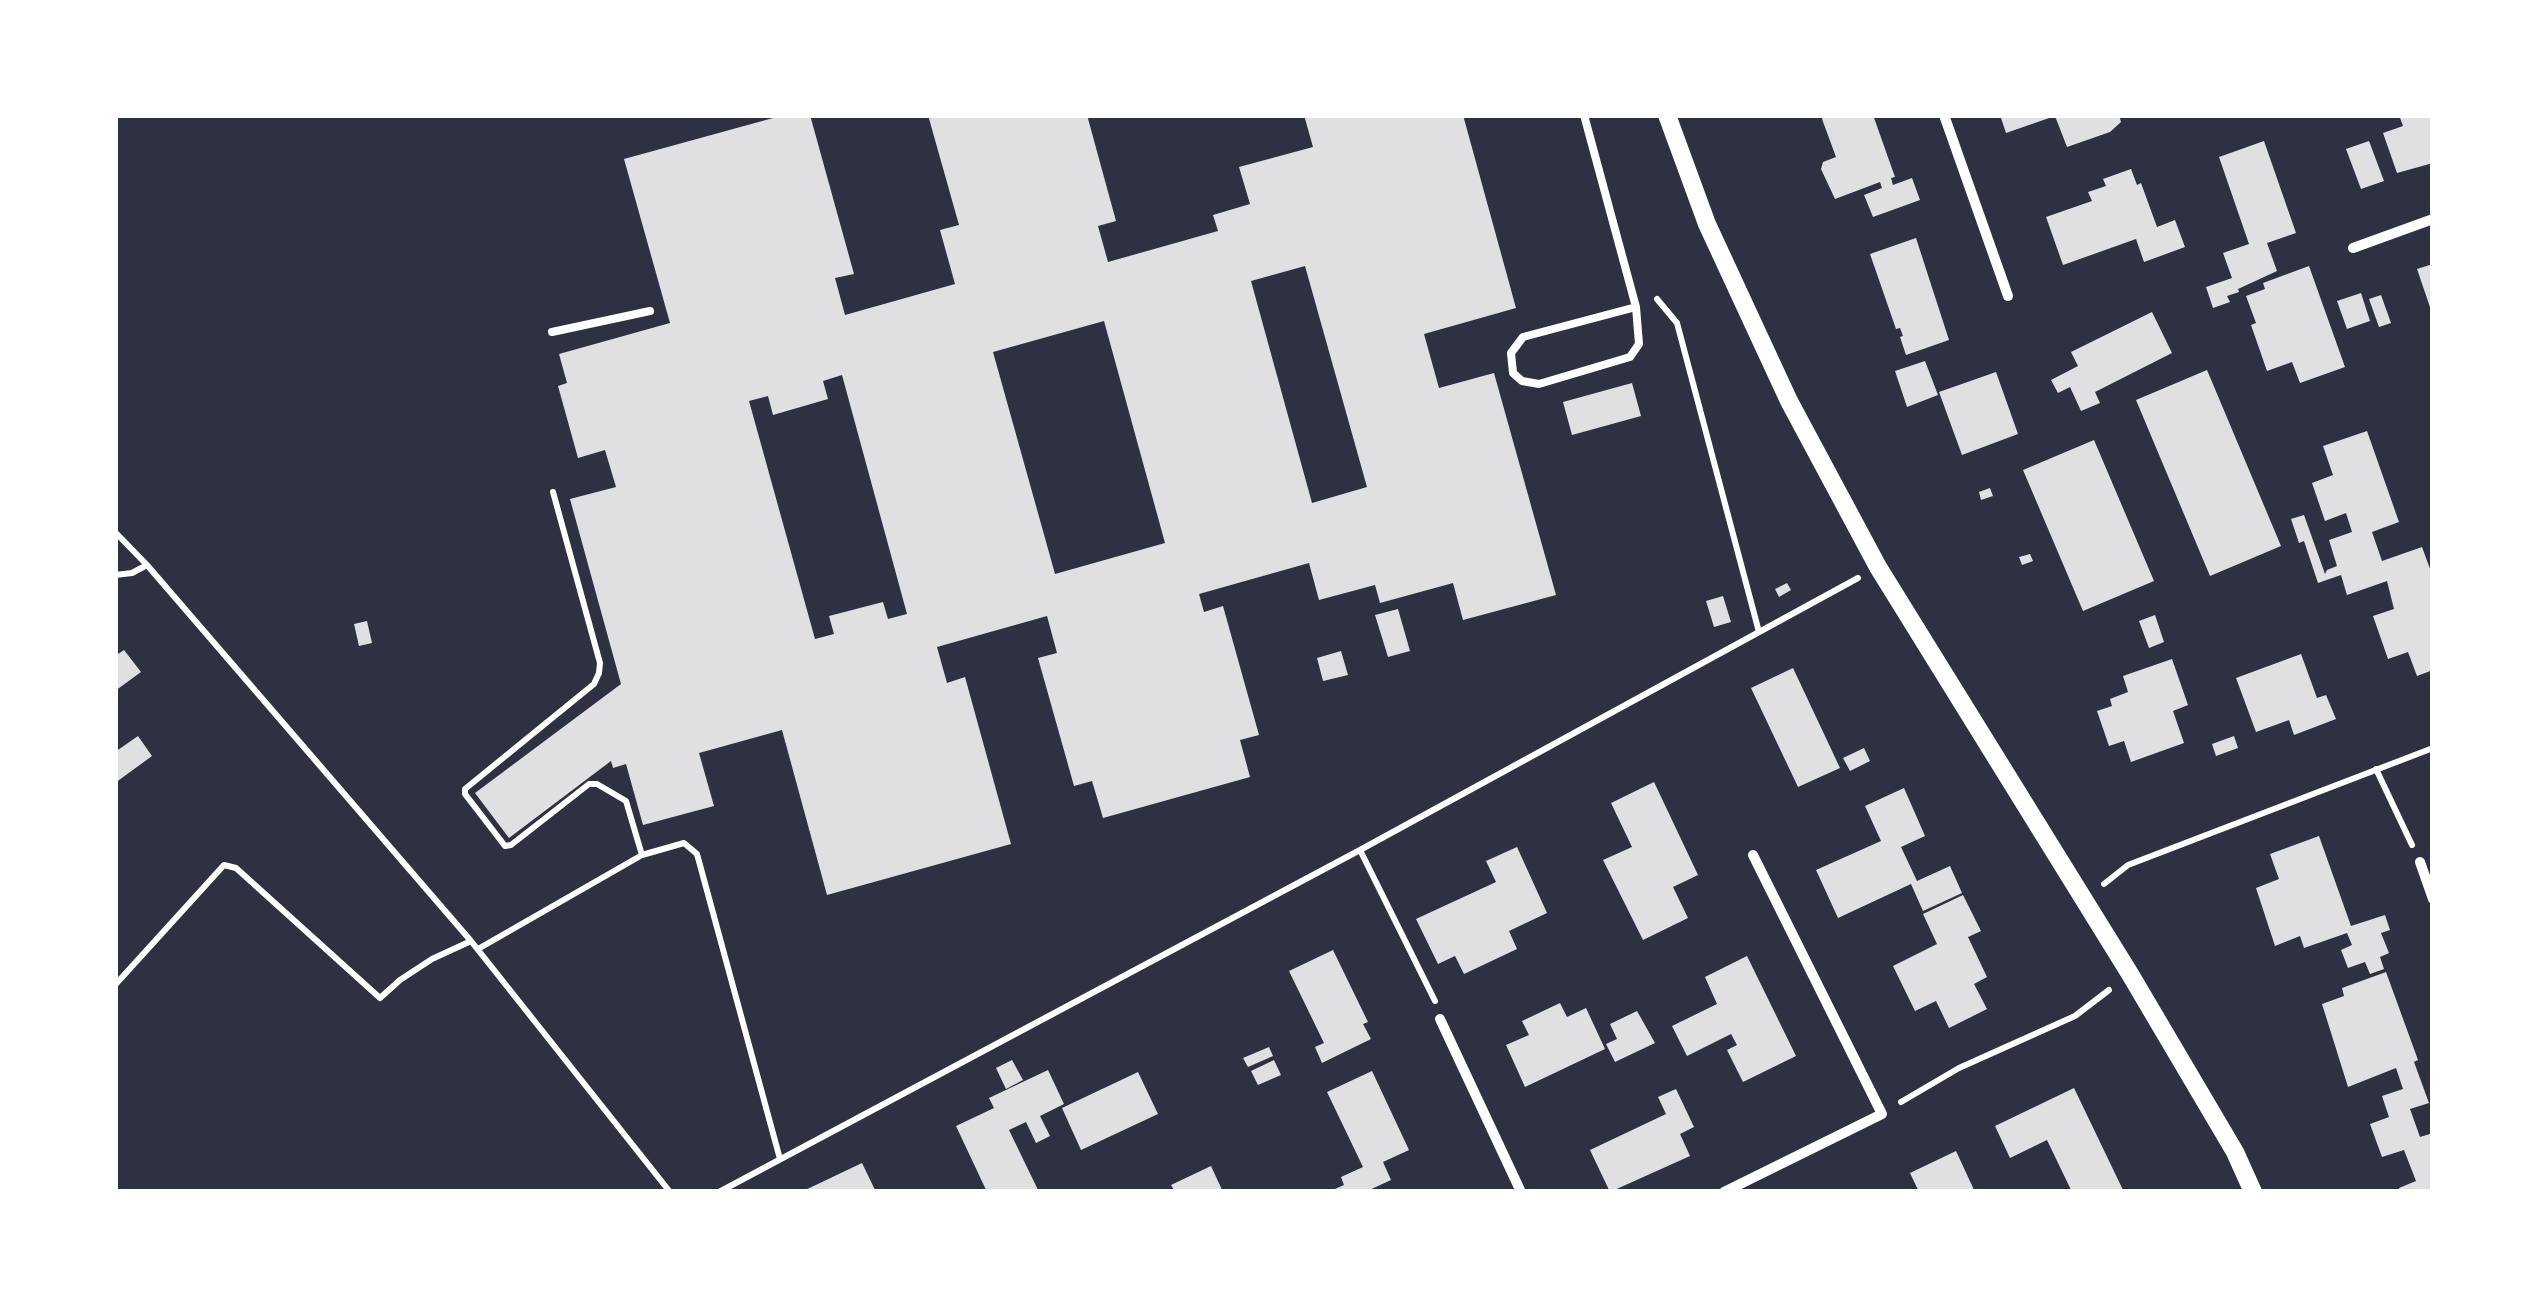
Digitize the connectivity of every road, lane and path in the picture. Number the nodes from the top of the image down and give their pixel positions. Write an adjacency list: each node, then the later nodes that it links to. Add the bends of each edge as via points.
1 (1584, 115): 8 (lane)
2 (1667, 115): 14 (street, via 1707,224 1789,401)
3 (1944, 115): 7 (street)
4 (2433, 219): 5 (street)
5 (2353, 248)
6 (1652, 282): 16 (path, via 1677,323)
7 (2008, 296)
8 (1636, 307): 8 (lane, via 1639,344 1630,357 1539,384 1513,373 1510,353 1524,337)
9 (650, 311): 10 (lane)
10 (552, 332)
11 (553, 492): 20 (path, via 600,673 466,794 505,846 598,784 626,801)
12 (115, 532): 13 (path)
13 (147, 565): 15 (path); 25 (path)
14 (1878, 567): 16 (path); 24 (street)
15 (115, 575)
16 (1759, 632): 19 (path)
17 (2433, 748): 18 (path)
18 (2376, 769): 22 (path); 24 (path, via 2128,865)
19 (1360, 850): 29 (path); 31 (path)
20 (642, 855): 26 (path); 31 (path, via 684,843 697,854)
21 (1753, 855): 30 (street)
22 (2420, 862): 23 (street)
23 (2433, 899)
24 (2084, 901): 27 (street)
25 (471, 940): 26 (path); 28 (path, via 380,998 224,864)
26 (478, 949): 32 (path)
27 (2130, 974): 30 (path, via 2075,1016 1958,1068); 36 (street)
28 (115, 985)
29 (1440, 1019): 34 (street)
30 (1882, 1114): 35 (street)
31 (780, 1159): 33 (path)
32 (670, 1192)
33 (719, 1192)
34 (1521, 1192)
35 (1724, 1192)
36 (2253, 1192)

